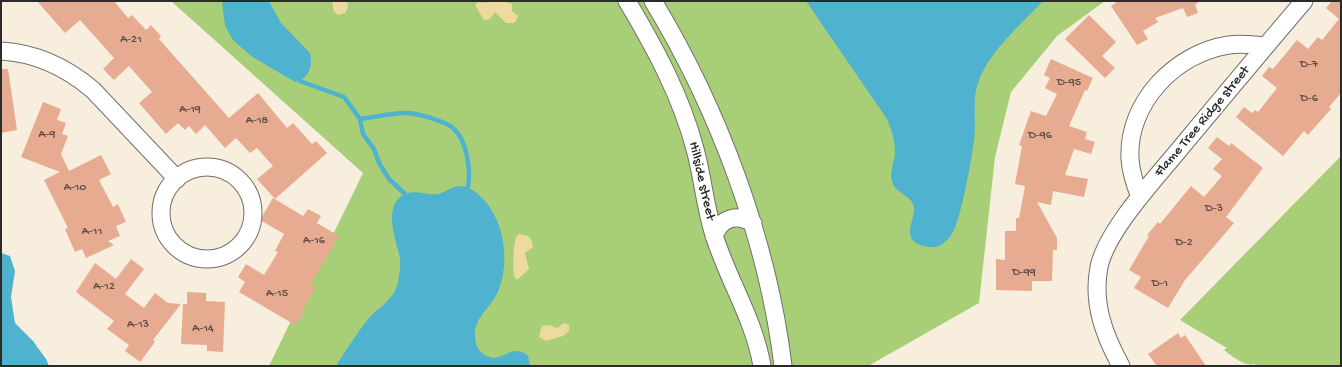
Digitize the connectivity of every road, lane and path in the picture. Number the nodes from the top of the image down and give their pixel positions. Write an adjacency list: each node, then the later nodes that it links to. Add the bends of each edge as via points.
1 (626, 1): 9 (street, Hillside street, via 662,62 686,119 702,177)
2 (653, 1): 8 (street, Hillside street, via 682,53 722,137)
3 (1304, 1): 4 (street, Flame Tree Ridge street)
4 (1265, 46): 7 (street, Flame Tree Ridge street); 7 (street, Flame Tree Ridge street, via 1230,45 1212,48 1181,63 1155,87 1136,120 1131,139 1130,159)
5 (1, 51): 6 (street, via 46,60 78,78 93,90)
6 (177, 179): 6 (street, via 167,192 162,207 163,223 168,238 193,257 214,258 234,251 248,235 252,225 252,204 243,185 227,172 217,168 195,169)
7 (1140, 197): 12 (street, Flame Tree Ridge street, via 1105,250 1097,282 1100,315 1105,334)
8 (753, 223): 9 (street, via 738,217 730,218 720,225); 11 (street, Hillside street, via 774,316)
9 (714, 236): 10 (street, Hillside street, via 753,328)
10 (762, 366)
11 (782, 366)
12 (1120, 366)

